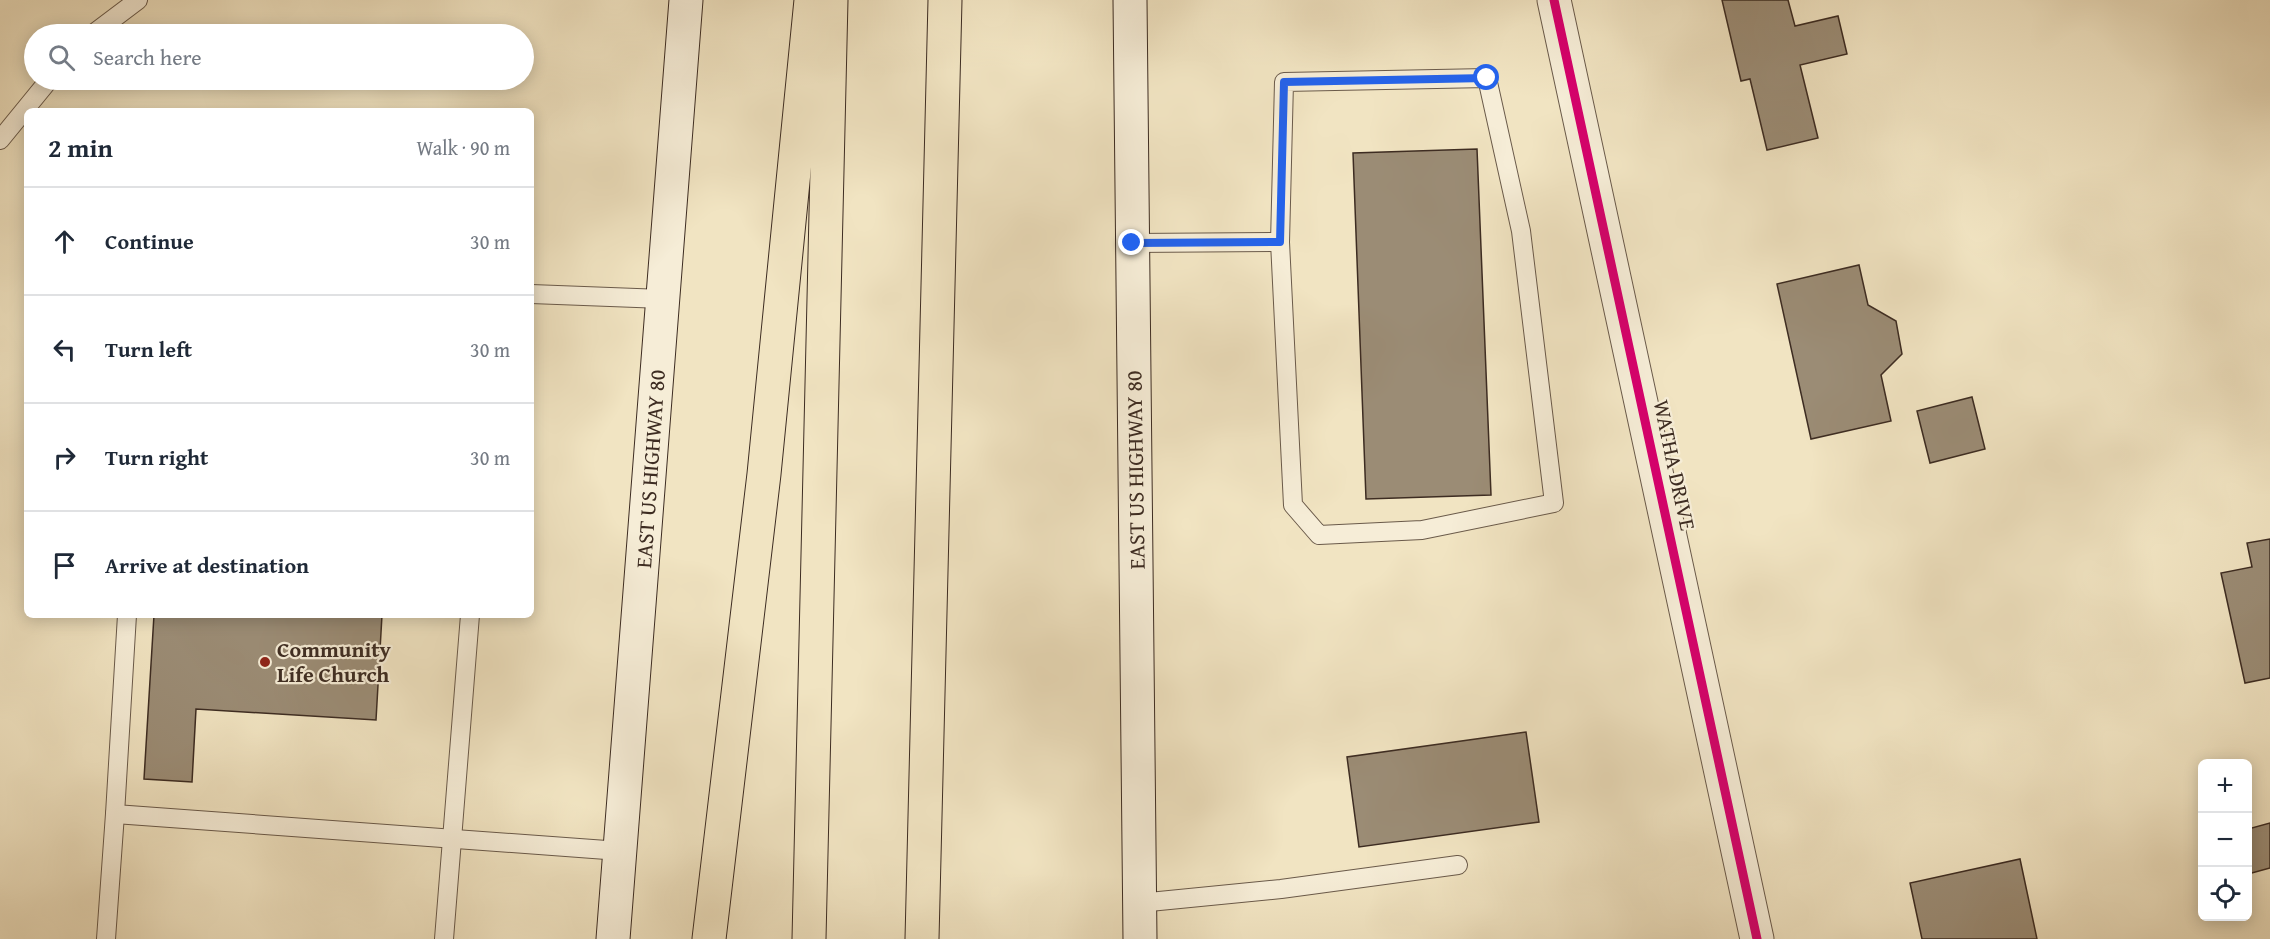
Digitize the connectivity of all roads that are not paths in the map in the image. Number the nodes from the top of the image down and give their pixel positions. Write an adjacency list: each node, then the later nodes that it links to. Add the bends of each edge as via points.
1 (138, 0): 8 (lane)
2 (686, 0): 16 (main road, EAST US HIGHWAY 80)
3 (811, 0): 27 (highway, via 764,474)
4 (831, 0): 28 (highway)
5 (945, 0): 29 (highway)
6 (1130, 0): 14 (main road, EAST US HIGHWAY 80)
7 (1554, 0): 31 (main road, WATHA DRIVE)
8 (106, 24)
9 (41, 90): 10 (lane)
10 (26, 108)
11 (24, 111): 12 (lane)
12 (0, 140)
13 (1280, 242): 13 (lane, via 1284,82 1487,78 1521,231 1554,503 1422,530 1319,535 1293,505); 14 (lane)
14 (1132, 243): 23 (main road, EAST US HIGHWAY 80)
15 (534, 294): 16 (lane)
16 (663, 299): 21 (main road, EAST US HIGHWAY 80)
17 (127, 618): 19 (lane)
18 (470, 618): 20 (lane)
19 (115, 814): 20 (lane); 24 (lane)
20 (452, 838): 21 (lane); 25 (lane)
21 (620, 851): 26 (main road, EAST US HIGHWAY 80)
22 (1458, 865): 23 (lane)
23 (1139, 903): 30 (main road, EAST US HIGHWAY 80)
24 (106, 939)
25 (444, 939)
26 (613, 939)
27 (709, 939)
28 (809, 939)
29 (922, 939)
30 (1140, 939)
31 (1757, 939)

